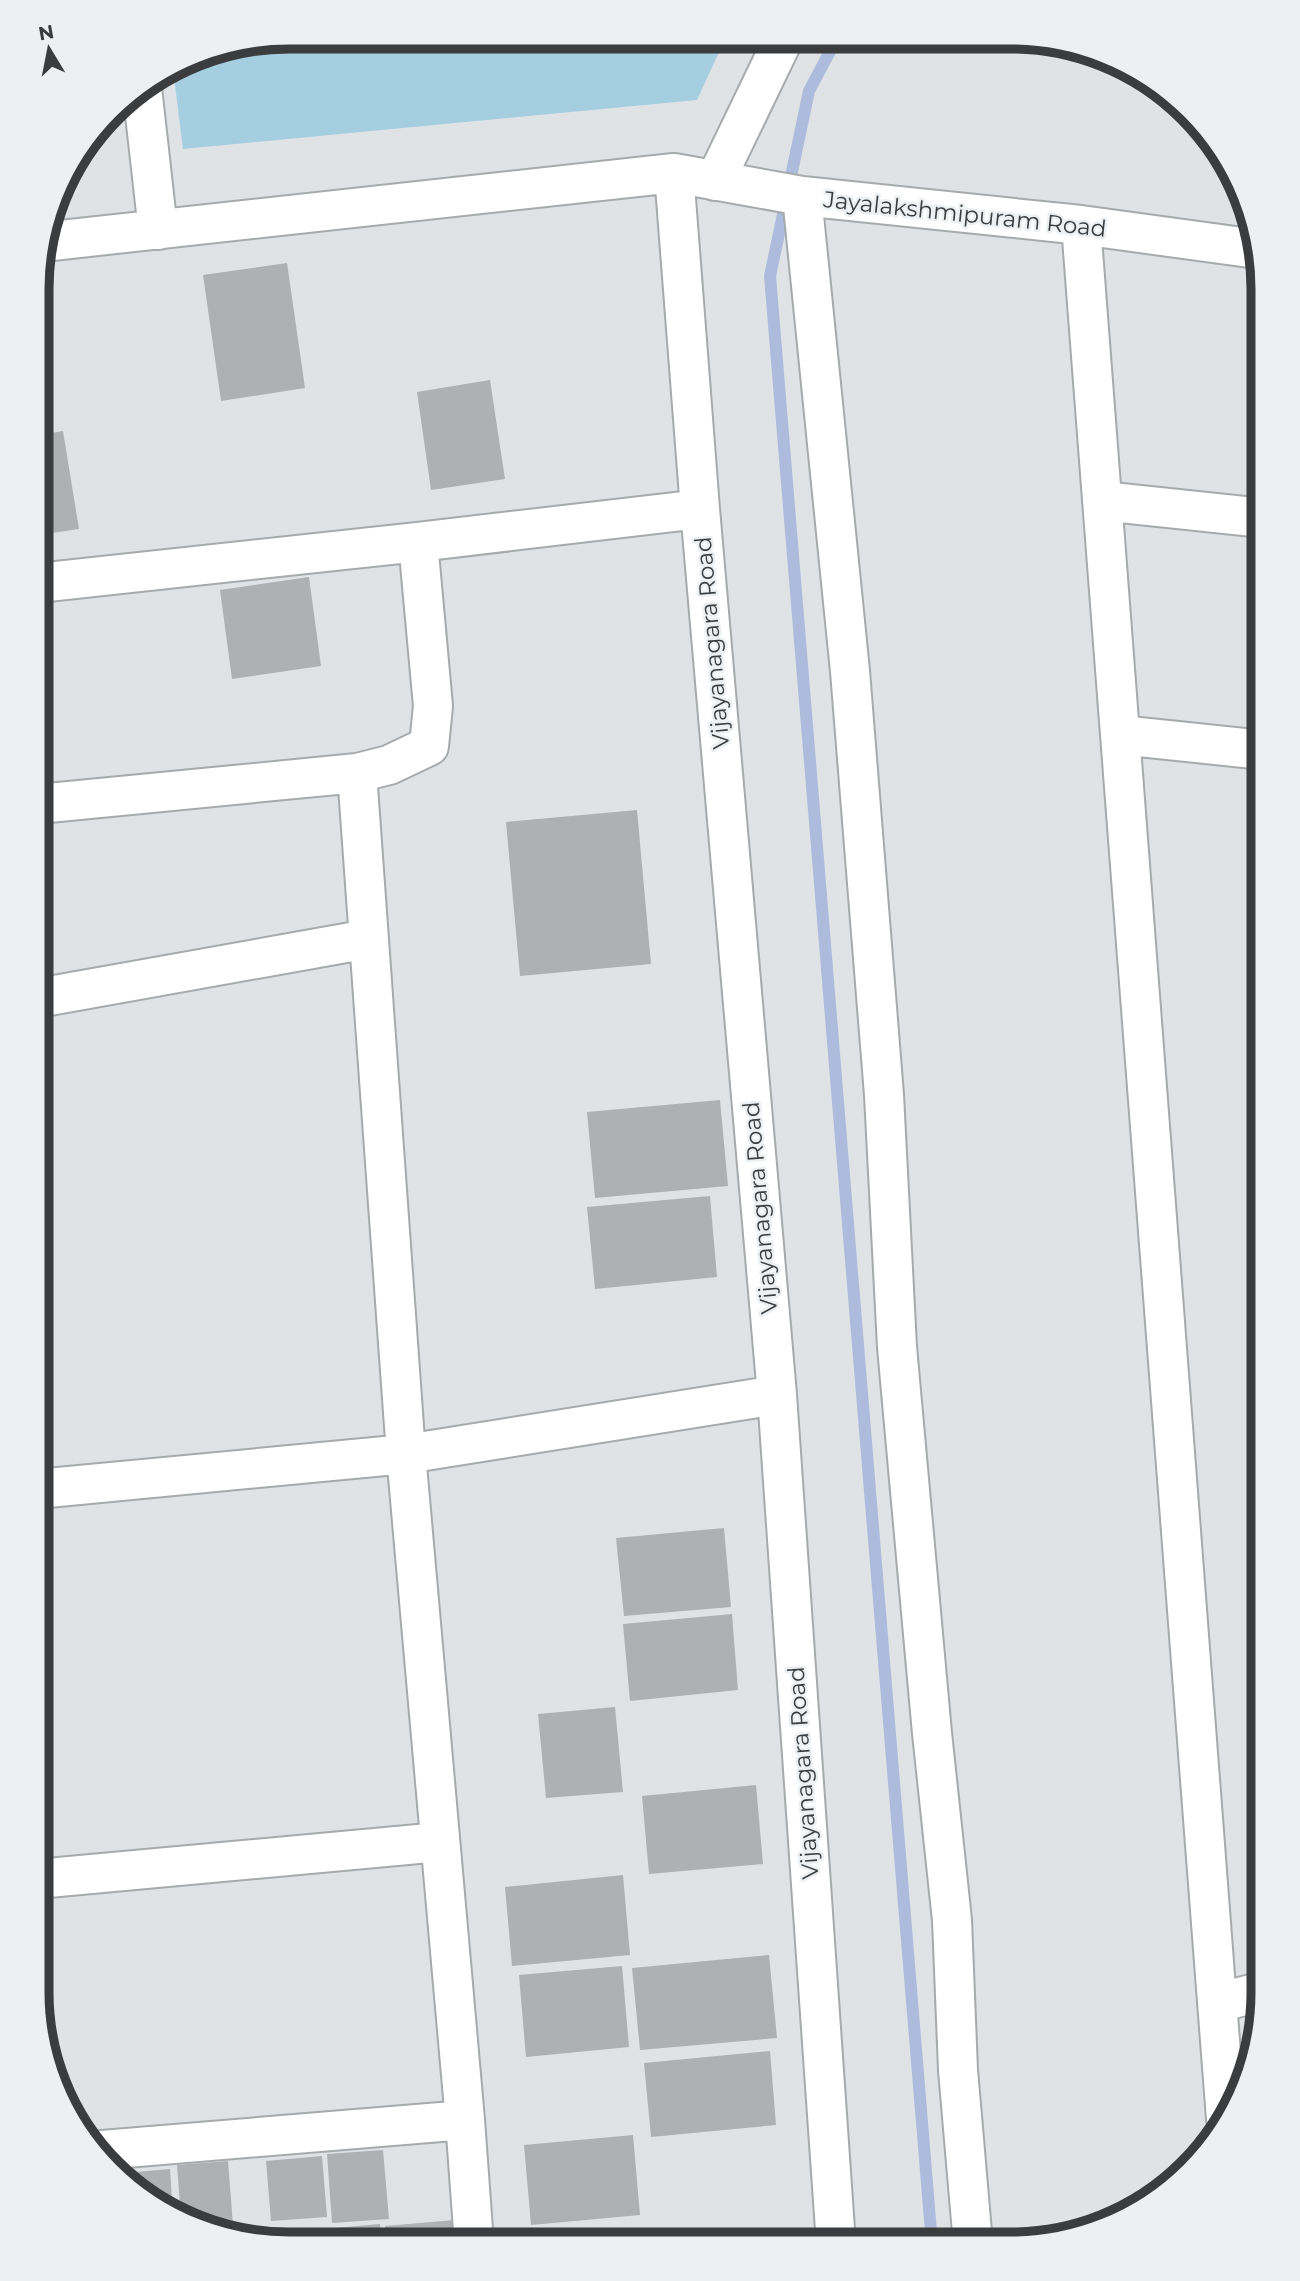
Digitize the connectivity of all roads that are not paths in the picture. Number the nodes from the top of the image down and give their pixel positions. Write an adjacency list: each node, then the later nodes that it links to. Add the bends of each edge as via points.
1 (779, 49): 4 (street)
2 (143, 100): 7 (street)
3 (674, 173): 4 (street, Jayalakshmipuram Road); 7 (street, Jayalakshmipuram Road); 11 (street, Vijayanagara Road)
4 (715, 181): 5 (street, Jayalakshmipuram Road)
5 (802, 196): 6 (street, Jayalakshmipuram Road); 33 (street, via 850,671 884,1095 897,1347 952,1920 958,2070)
6 (1081, 225): 9 (street, Jayalakshmipuram Road); 10 (street)
7 (158, 230): 8 (street, Jayalakshmipuram Road)
8 (54, 241)
9 (1247, 249)
10 (1102, 501): 12 (street); 15 (street)
11 (700, 509): 13 (street); 21 (street, Vijayanagara Road)
12 (1251, 517)
13 (418, 542): 14 (street); 17 (street, via 433,706 429,746 389,765)
14 (49, 582)
15 (1120, 735): 16 (street); 27 (street)
16 (1251, 749)
17 (358, 773): 18 (street); 19 (street)
18 (49, 803)
19 (368, 939): 20 (street); 22 (street)
20 (49, 996)
21 (776, 1395): 22 (street); 32 (street, Vijayanagara Road)
22 (406, 1454): 23 (street); 24 (street)
23 (49, 1488)
24 (440, 1842): 25 (street); 29 (street)
25 (49, 1878)
26 (1250, 1994): 27 (street)
27 (1217, 2003): 28 (street)
28 (1225, 2101)
29 (466, 2120): 30 (street); 31 (street)
30 (109, 2149)
31 (473, 2232)
32 (835, 2232)
33 (972, 2232)

